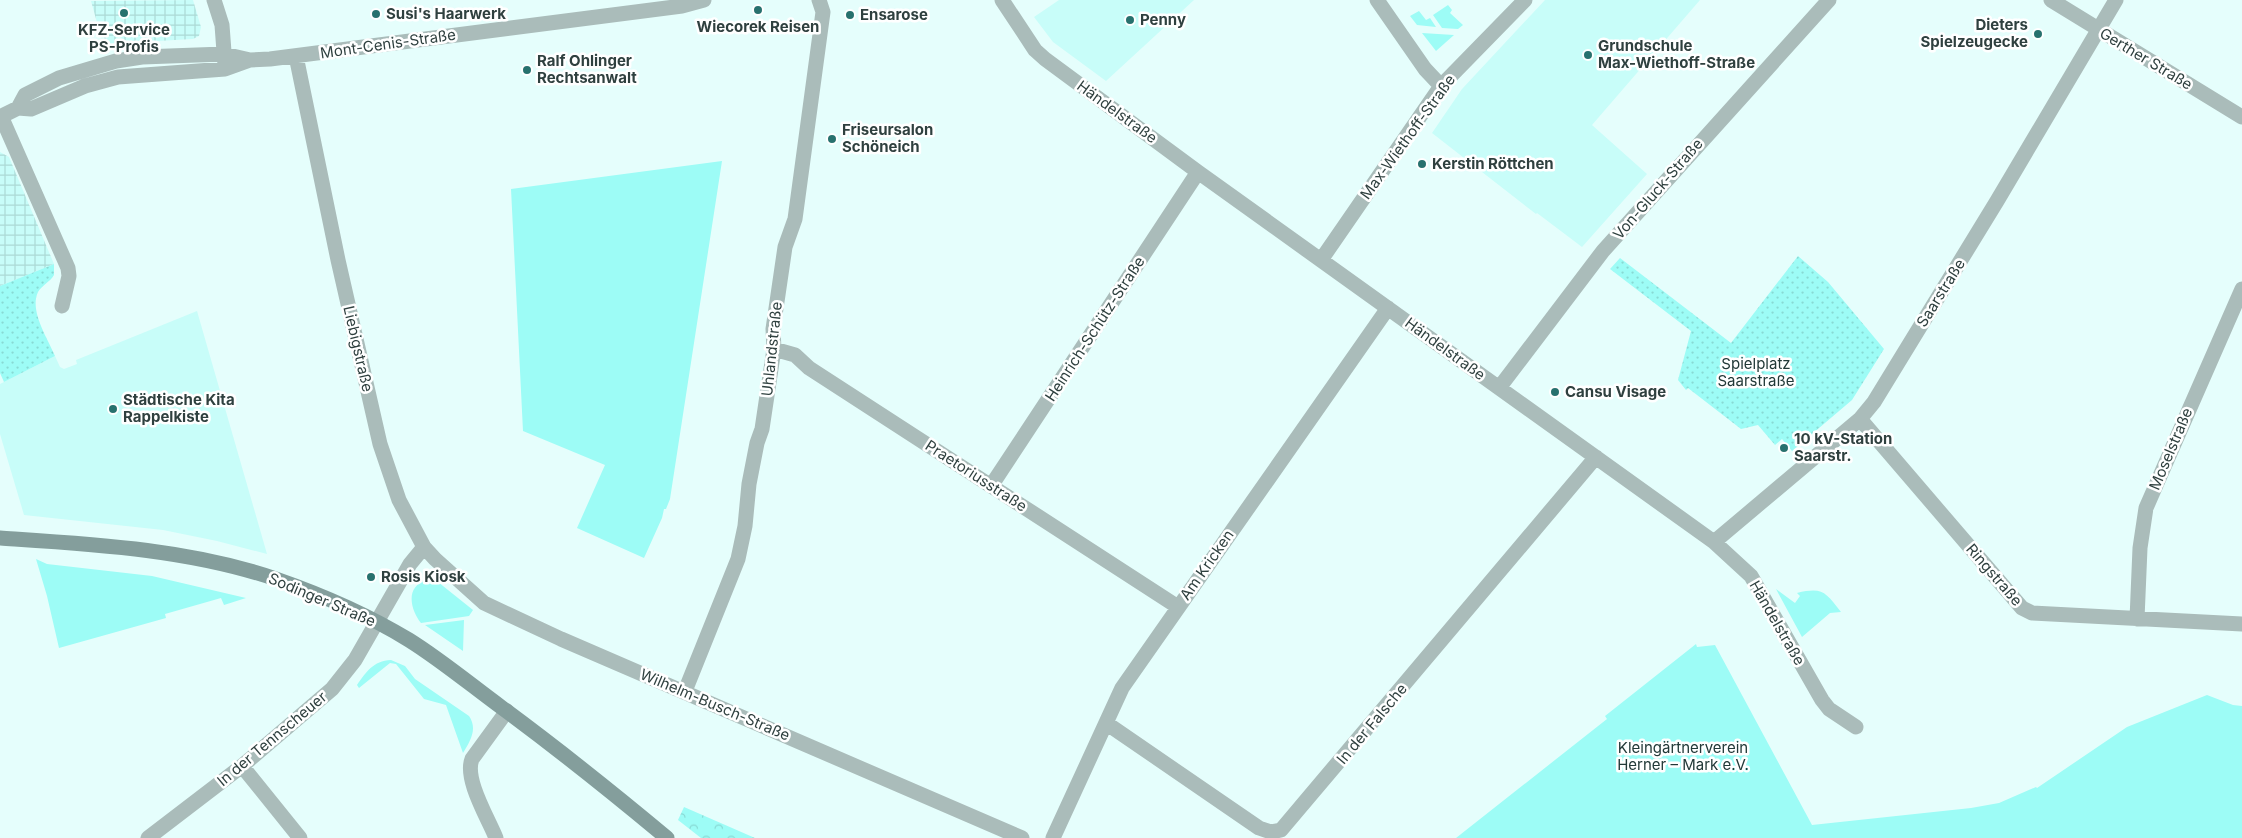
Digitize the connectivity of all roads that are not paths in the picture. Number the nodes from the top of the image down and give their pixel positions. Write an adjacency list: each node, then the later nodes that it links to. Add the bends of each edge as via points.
1 (214, 0): 12 (street, via 222,26)
2 (704, 0): 11 (street, Mont-Cenis-Straße, via 682,6)
3 (819, 0): 21 (street, Uhlandstraße, via 823,16 796,219 785,247 773,329)
4 (1002, 0): 16 (street, Händelstraße, via 1035,50 1045,59)
5 (1377, 0): 13 (street, via 1425,69)
6 (1525, 0): 13 (street, Max-Wiethoff-Straße)
7 (1829, 0): 22 (street, Von-Gluck-Straße, via 1603,251)
8 (2050, 0): 10 (street, Gerther Straße)
9 (2116, 0): 10 (street, Saarstraße)
10 (2099, 31): 15 (street, Gerther Straße); 23 (street, Saarstraße, via 1960,263 1874,402)
11 (296, 56): 12 (street, Mont-Cenis-Straße); 28 (street, Liebigstraße, via 380,444 399,500)
12 (225, 62): 14 (street, Mont-Cenis-Straße, via 142,58 100,65 58,78 25,95 18,108)
13 (1441, 86): 17 (street, Max-Wiethoff-Straße)
14 (1, 116): 19 (street, Mont-Cenis-Straße, via 68,268)
15 (2242, 117)
16 (1198, 172): 17 (street, Händelstraße); 25 (street, Heinrich-Schütz-Straße)
17 (1322, 260): 20 (street, Händelstraße)
18 (2242, 289): 30 (street, Moselstraße, via 2146,508 2140,548)
19 (62, 306)
20 (1388, 308): 22 (street, Händelstraße); 29 (street, Am Kricken)
21 (774, 349): 25 (street, Praetoriusstraße, via 794,355 809,368); 33 (street, Uhlandstraße, via 762,429 748,484 745,526 738,560)
22 (1499, 388): 24 (street, Händelstraße)
23 (1860, 419): 27 (street, Saarstraße); 30 (street, Ringstraße, via 2022,608 2032,614)
24 (1596, 457): 27 (street, Händelstraße); 35 (street, In der Falsche, via 1281,830 1271,832 1259,828)
25 (991, 486): 29 (street, Praetoriusstraße)
26 (0, 538): 31 (main road, Sodinger Straße, via 111,547 221,564 276,579)
27 (1714, 542): 36 (street, Händelstraße, via 1754,582 1822,700)
28 (424, 547): 31 (street, via 410,564); 33 (street, Wilhelm-Busch-Straße, via 484,603)
29 (1178, 607): 35 (street, Am Kricken, via 1122,688)
30 (2137, 619): 32 (street, Ringstraße)
31 (376, 622): 34 (main road, Sodinger Straße, via 414,644); 37 (street, In der Tennscheuer, via 355,660 332,689)
32 (2242, 624)
33 (685, 691): 42 (street, Wilhelm-Busch-Straße)
34 (506, 711): 40 (street, via 469,766 470,778); 41 (main road, Sodinger Straße)
35 (1106, 724): 43 (street, Am Kricken)
36 (1856, 727)
37 (242, 766): 38 (street, In der Tennscheuer); 39 (street)
38 (148, 838)
39 (300, 838)
40 (496, 838)
41 (667, 838)
42 (1022, 838)
43 (1053, 838)

